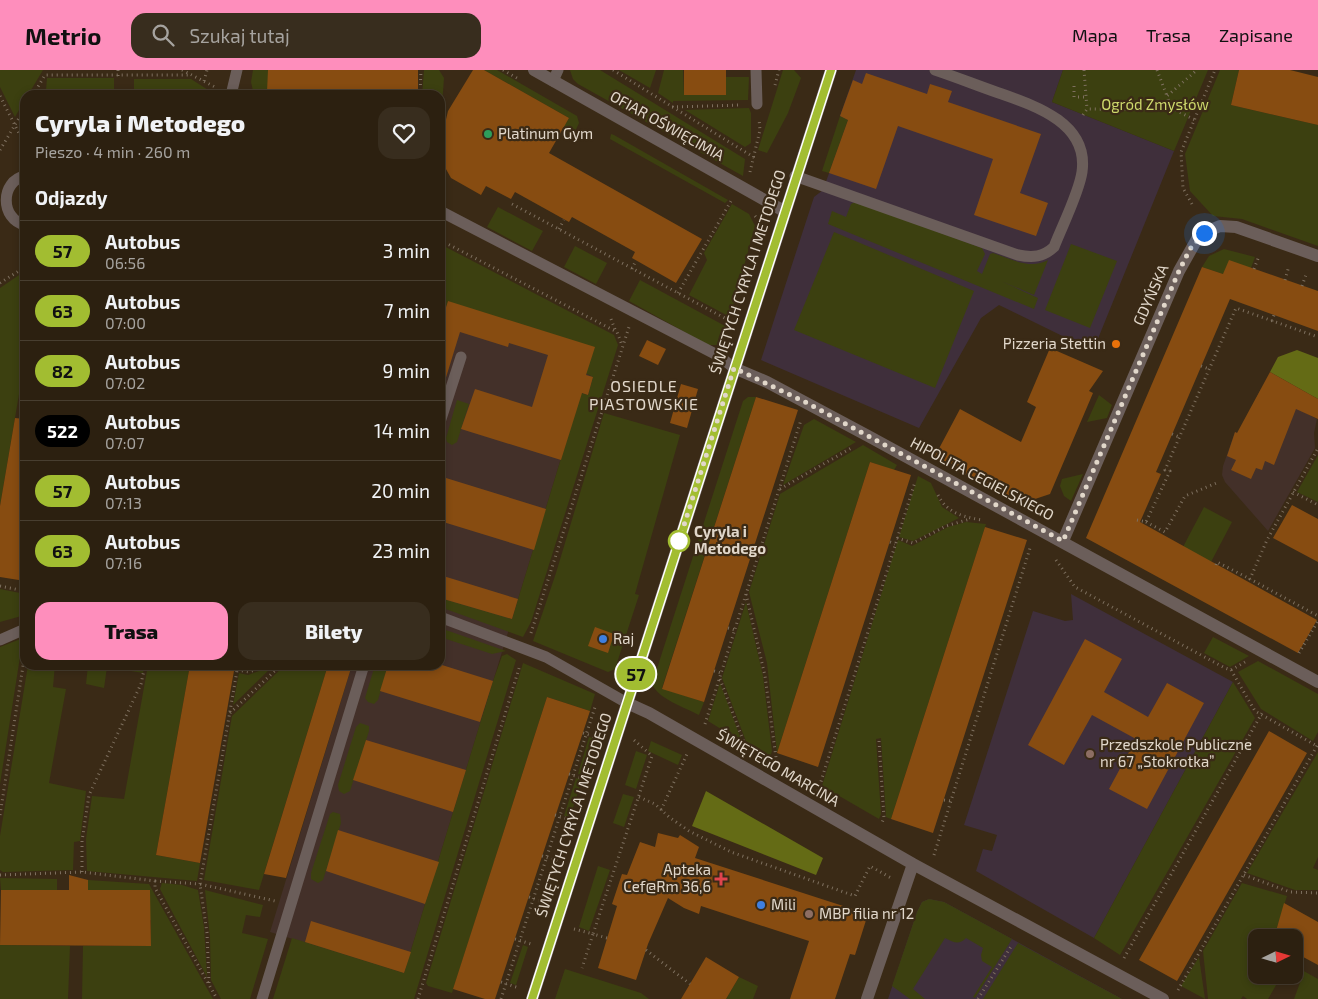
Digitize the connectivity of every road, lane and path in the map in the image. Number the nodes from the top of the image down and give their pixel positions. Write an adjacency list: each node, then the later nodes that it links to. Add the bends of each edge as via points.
1 (118, 70): 17 (path)
2 (182, 70): 15 (path)
3 (207, 70): 18 (path)
4 (237, 70): 22 (lane)
5 (421, 70): 23 (path)
6 (534, 70): 16 (street, OFIAR OŚWIĘCIMIA)
7 (613, 70): 28 (path)
8 (756, 70): 27 (lane)
9 (831, 70): 38 (street, ŚWIĘTYCH CYRYLA I METODEGO)
10 (935, 70): 38 (lane, via 1040,108 1063,123 1076,138 1083,157 1082,174 1054,247 1048,253 1030,257 1018,255)
11 (1084, 70): 26 (path)
12 (1157, 70): 25 (path)
13 (1197, 70): 25 (path)
14 (1215, 70): 33 (path)
15 (191, 75): 17 (path); 18 (path)
16 (556, 76): 40 (street, OFIAR OŚWIĘCIMIA)
17 (118, 77): 20 (path, via 46,75)
18 (204, 81): 21 (path)
19 (1074, 86): 26 (path, via 1074,97)
20 (36, 90)
21 (221, 90)
22 (232, 90)
23 (420, 90)
24 (0, 96): 34 (path)
25 (1167, 96): 29 (path)
26 (1085, 97): 30 (path)
27 (758, 104): 28 (path); 37 (path, via 760,130)
28 (672, 107): 37 (path)
29 (1171, 108): 30 (path); 33 (path)
30 (1087, 110): 31 (path)
31 (1083, 115)
32 (20, 116): 34 (path)
33 (1195, 120): 43 (path, via 1181,152 1183,188)
34 (15, 125): 35 (path); 36 (path)
35 (20, 135)
36 (0, 150)
37 (755, 158): 40 (path)
38 (795, 176): 44 (street, ŚWIĘTYCH CYRYLA I METODEGO)
39 (20, 179): 47 (lane, via 10,185 4,198 5,212)
40 (743, 188): 44 (street, OFIAR OŚWIĘCIMIA)
41 (729, 203): 61 (path)
42 (512, 204): 48 (path)
43 (1192, 204)
44 (784, 211): 64 (street, ŚWIĘTYCH CYRYLA I METODEGO)
45 (445, 214): 69 (lane, via 719,356)
46 (564, 220): 48 (path)
47 (20, 224)
48 (559, 229): 54 (path)
49 (445, 243): 66 (path, via 616,332)
50 (1259, 256): 55 (path)
51 (1318, 256): 94 (street, GDYŃSKA, via 1228,225 1212,228 1197,239 1179,271)
52 (636, 260): 54 (path)
53 (1289, 266): 58 (path)
54 (632, 268): 61 (path)
55 (1254, 269)
56 (20, 270): 59 (path)
57 (1307, 272): 60 (path)
58 (1285, 280)
59 (0, 283)
60 (1302, 286)
61 (678, 293): 64 (path)
62 (1274, 315): 63 (path)
63 (1272, 321): 65 (path); 70 (path, via 1236,308)
64 (746, 330): 69 (street, ŚWIĘTYCH CYRYLA I METODEGO)
65 (1318, 337)
66 (622, 346)
67 (460, 357): 72 (lane)
68 (1201, 366): 70 (path)
69 (734, 368): 71 (street, HIPOLITA CEGIELSKIEGO); 139 (street, ŚWIĘTYCH CYRYLA I METODEGO)
70 (1209, 369): 77 (path)
71 (807, 403): 75 (path); 76 (street, HIPOLITA CEGIELSKIEGO)
72 (445, 406)
73 (1172, 434): 77 (path)
74 (790, 435): 75 (path)
75 (796, 437): 81 (path)
76 (870, 437): 79 (street, HIPOLITA CEGIELSKIEGO); 83 (path)
77 (1179, 437): 92 (path, via 1165,470 1170,471)
78 (1317, 450): 84 (path)
79 (920, 464): 86 (path); 94 (street, HIPOLITA CEGIELSKIEGO)
80 (778, 471): 81 (path)
81 (785, 473): 83 (path)
82 (1220, 482): 92 (path, via 1185,496 1165,532)
83 (780, 489): 89 (path)
84 (1293, 492): 88 (path); 101 (path)
85 (904, 499): 86 (path)
86 (909, 501): 93 (path)
87 (768, 504): 89 (path)
88 (1318, 505)
89 (774, 506): 99 (path)
90 (973, 519): 93 (path, via 959,520 913,543)
91 (1137, 520): 92 (path)
92 (1146, 522)
93 (897, 538): 98 (path)
94 (1063, 541): 135 (street, HIPOLITA CEGIELSKIEGO)
95 (890, 542): 98 (path)
96 (1032, 542): 110 (path, via 1022,564)
97 (755, 543): 99 (path)
98 (895, 544): 103 (path)
99 (762, 545): 106 (path)
100 (1216, 565): 101 (path, via 1217,562)
101 (1250, 579): 111 (path)
102 (877, 583): 103 (path)
103 (882, 585): 115 (path)
104 (0, 586): 107 (path)
105 (741, 587): 106 (path)
106 (748, 589): 108 (path)
107 (20, 590)
108 (746, 594): 117 (path); 158 (path, via 766,676 777,768)
109 (1007, 602): 110 (path)
110 (1012, 604): 121 (path)
111 (1318, 616)
112 (445, 619): 139 (lane, via 546,658)
113 (1318, 621): 122 (path)
114 (865, 622): 115 (path)
115 (870, 623): 124 (path)
116 (728, 628): 117 (path)
117 (735, 630): 133 (path)
118 (20, 631): 119 (lane)
119 (0, 640)
120 (993, 649): 121 (path)
121 (998, 651): 137 (path)
122 (1297, 657)
123 (852, 662): 124 (path)
124 (858, 664): 141 (path)
125 (22, 670): 175 (path)
126 (144, 670): 188 (path, via 141,684 89,795 82,841)
127 (254, 670): 132 (path)
128 (276, 670): 143 (path)
129 (362, 670): 222 (lane)
130 (1230, 670): 142 (path, via 1255,712)
131 (714, 671): 133 (path)
132 (236, 672): 143 (path)
133 (721, 674): 134 (path)
134 (720, 678): 145 (path); 156 (path, via 747,750)
135 (1318, 682)
136 (980, 688): 137 (path)
137 (986, 690): 147 (path)
138 (597, 699): 149 (path)
139 (627, 703): 155 (street, ŚWIĘTEGO MARCINA); 224 (street, ŚWIĘTYCH CYRYLA I METODEGO)
140 (839, 703): 141 (path)
141 (845, 705): 153 (path)
142 (1262, 713): 157 (path); 211 (path)
143 (228, 715): 193 (path)
144 (697, 720): 145 (path)
145 (705, 724): 148 (path); 155 (path)
146 (968, 726): 147 (path)
147 (974, 728): 160 (path)
148 (714, 729)
149 (585, 733): 150 (path); 163 (path)
150 (598, 738)
151 (828, 738): 153 (path)
152 (633, 739): 168 (path, via 652,756)
153 (834, 739): 166 (path)
154 (879, 740): 179 (path, via 884,818)
155 (700, 742): 171 (street, ŚWIĘTEGO MARCINA); 173 (path, via 688,753)
156 (739, 744)
157 (1318, 745): 162 (path)
158 (770, 763)
159 (956, 763): 160 (path)
160 (962, 765): 170 (path)
161 (1298, 770): 162 (path)
162 (1302, 772): 174 (path)
163 (571, 775): 164 (path); 176 (path)
164 (585, 779)
165 (810, 785): 166 (path)
166 (819, 790): 167 (path); 171 (path)
167 (826, 794)
168 (639, 797): 173 (path, via 656,804); 204 (path)
169 (944, 800): 170 (path)
170 (951, 801): 183 (path, via 934,856)
171 (813, 807): 187 (street, ŚWIĘTEGO MARCINA)
172 (1276, 808): 174 (path)
173 (661, 810): 192 (path, via 732,852 855,896 870,866)
174 (1281, 810): 182 (path)
175 (0, 815)
176 (558, 816): 177 (path); 185 (path)
177 (572, 821)
178 (873, 821): 179 (path)
179 (880, 825): 180 (path)
180 (888, 830)
181 (1255, 845): 182 (path)
182 (1259, 848): 190 (path)
183 (927, 851)
184 (542, 856): 185 (path)
185 (547, 857): 186 (path); 199 (path)
186 (559, 861)
187 (913, 864): 225 (street); 227 (street, ŚWIĘTEGO MARCINA)
188 (82, 872): 189 (path, via 72,875); 191 (path)
189 (0, 875)
190 (1244, 875): 195 (path); 196 (path, via 1290,892)
191 (155, 881): 193 (path); 216 (path, via 155,888)
192 (896, 881)
193 (200, 884): 198 (path); 216 (path, via 207,933)
194 (1233, 884): 195 (path)
195 (1237, 886): 202 (path)
196 (1318, 893)
197 (529, 897): 199 (path)
198 (266, 898)
199 (533, 899): 200 (path); 207 (path)
200 (546, 903)
201 (1211, 921): 202 (path)
202 (1216, 923): 213 (path)
203 (573, 928): 204 (path)
204 (593, 934): 205 (path); 214 (path)
205 (607, 938)
206 (515, 939): 207 (path)
207 (520, 941): 208 (path); 217 (path)
208 (532, 945)
209 (1012, 945): 226 (path)
210 (646, 950): 218 (path)
211 (1125, 954)
212 (1189, 960): 213 (path)
213 (1194, 962): 220 (path)
214 (582, 968)
215 (501, 982): 217 (path)
216 (209, 984): 221 (path)
217 (506, 984): 219 (path); 223 (path)
218 (690, 984)
219 (519, 988)
220 (1178, 990)
221 (217, 999)
222 (262, 999)
223 (501, 999)
224 (532, 999)
225 (867, 999)
226 (978, 999)
227 (1163, 999)

